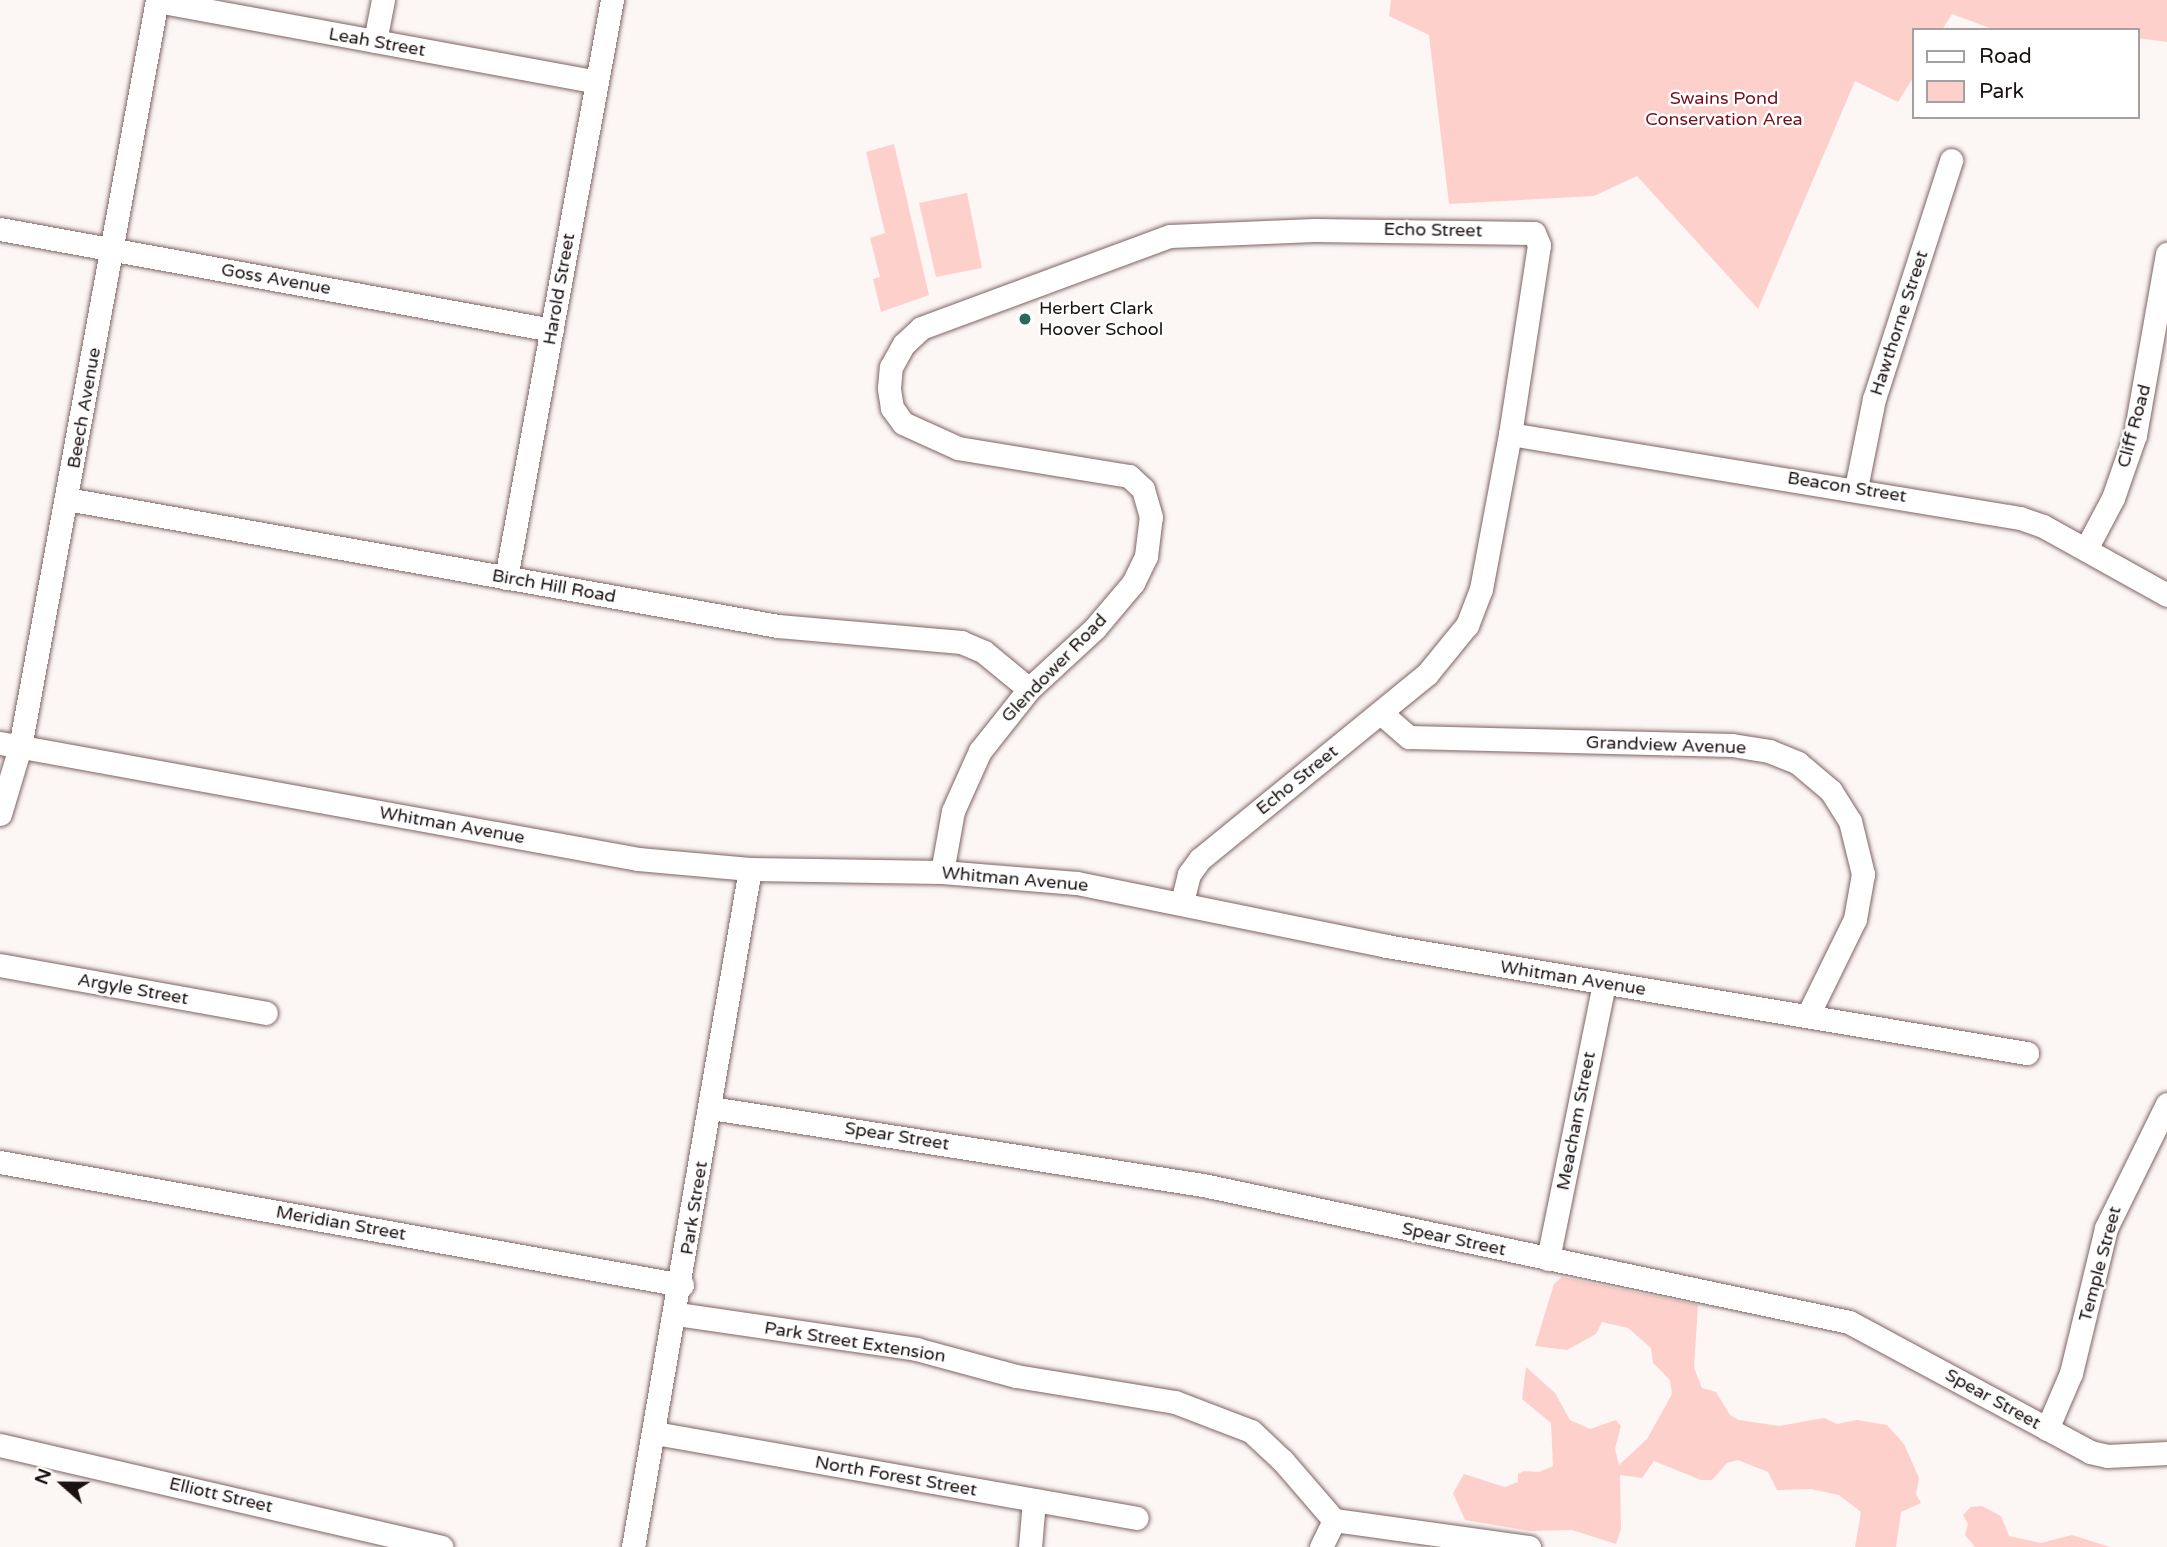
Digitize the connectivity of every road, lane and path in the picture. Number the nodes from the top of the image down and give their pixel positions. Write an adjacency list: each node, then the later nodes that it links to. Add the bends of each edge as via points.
1 (157, 0): 4 (street, Leah Street); 8 (street, Beech Avenue)
2 (383, 0): 4 (street)
3 (612, 0): 5 (street, Harold Street)
4 (375, 41): 5 (street, Leah Street)
5 (597, 82): 10 (street, Harold Street)
6 (1951, 160): 13 (street, Hawthorne Street, via 1874,399)
7 (0, 229): 8 (street, Goss Avenue)
8 (113, 249): 10 (street, Goss Avenue); 14 (street, Beech Avenue)
9 (2167, 254): 11 (street, Cliff Road)
10 (552, 330): 17 (street, Harold Street)
11 (2156, 393): 16 (street, Cliff Road)
12 (1510, 434): 13 (street, Beacon Street); 15 (street, Echo Street, via 1539,245 1538,237 1526,231 1314,230 1170,236 921,328 899,349 889,377 890,400 897,417 913,429 967,450 1129,476 1143,489); 20 (street, Echo Street, via 1487,563 1471,618 1447,654)
13 (1856, 488): 16 (street, Beacon Street, via 2020,518)
14 (67, 499): 17 (street, Birch Hill Road); 21 (street, Beech Avenue)
15 (1149, 507): 19 (street, Glendower Road, via 1146,556 1137,577 1095,628)
16 (2086, 549): 18 (street, Beacon Street)
17 (506, 578): 19 (street, Birch Hill Road, via 778,626 961,642 984,652)
18 (2167, 594)
19 (1029, 689): 24 (street, Glendower Road, via 994,730 967,775 950,824)
20 (1381, 713): 25 (street, Echo Street, via 1200,859 1189,874); 29 (street, Grandview Avenue, via 1409,737 1732,745 1769,751 1798,763 1830,791 1850,821 1863,874 1855,919)
21 (10, 745): 22 (street, Beech Avenue); 23 (street, Whitman Avenue, via 632,858)
22 (0, 814)
23 (750, 869): 24 (street, Whitman Avenue); 32 (street, Park Street)
24 (942, 872): 25 (street, Whitman Avenue, via 1044,879)
25 (1182, 903): 27 (street, Whitman Avenue)
26 (0, 965): 28 (street, Argyle Street)
27 (1604, 984): 29 (street, Whitman Avenue); 34 (street, Meacham Street)
28 (266, 1013)
29 (1808, 1015): 30 (street, Whitman Avenue)
30 (2027, 1053)
31 (2167, 1104): 37 (street, Temple Street, via 2115,1205 2071,1373)
32 (710, 1108): 34 (street, Spear Street, via 1203,1185); 35 (street, Park Street)
33 (0, 1162): 35 (street, Meridian Street)
34 (1548, 1259): 37 (street, Spear Street, via 1861,1326)
35 (682, 1285): 36 (street, Park Street)
36 (677, 1314): 38 (street, Park Street); 43 (street, Park Street Extension, via 916,1349 1016,1376 1155,1397 1245,1428 1283,1461)
37 (2047, 1429): 40 (street, Spear Street, via 2101,1456)
38 (654, 1433): 41 (street, North Forest Street); 45 (street, Park Street)
39 (0, 1445): 44 (street, Elliott Street)
40 (2167, 1453)
41 (1034, 1500): 42 (street, North Forest Street); 46 (street)
42 (1138, 1518)
43 (1334, 1520): 47 (street); 48 (street)
44 (441, 1546)
45 (634, 1547)
46 (1030, 1547)
47 (1321, 1547)
48 (1529, 1547)

